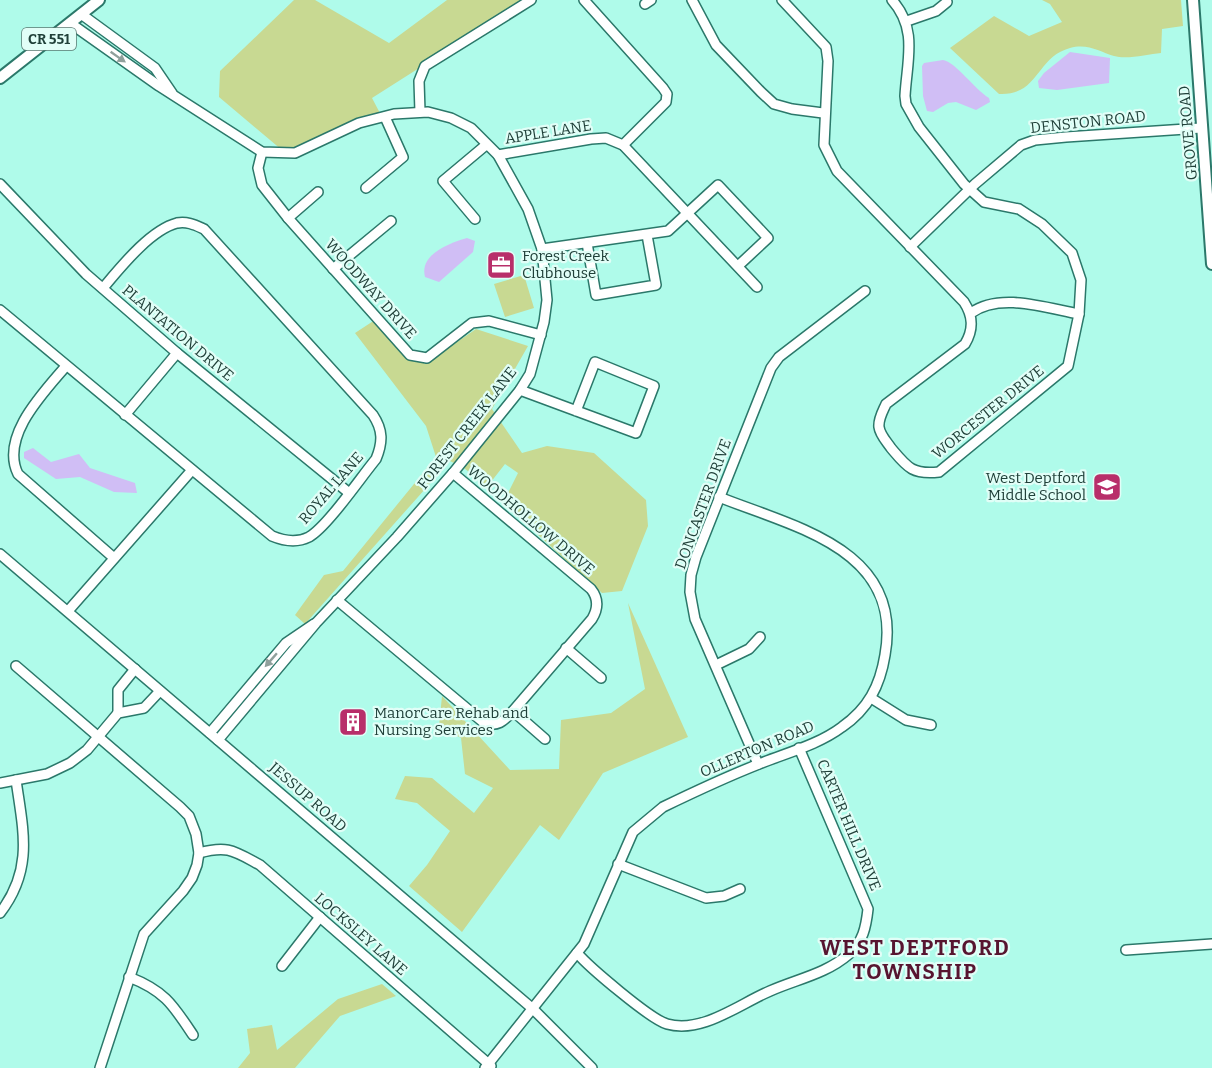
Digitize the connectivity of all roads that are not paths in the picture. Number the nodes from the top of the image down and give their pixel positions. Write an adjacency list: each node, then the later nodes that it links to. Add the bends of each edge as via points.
1 (99, 0): 9 (main road, CR 551)
2 (531, 0): 14 (street, via 425,66 419,81)
3 (584, 0): 19 (street, via 667,94 660,108)
4 (692, 0): 15 (street, via 716,45 760,92 774,104)
5 (782, 0): 15 (street, via 826,47)
6 (892, 0): 10 (street)
7 (1193, 0): 17 (main road, GROVE ROAD)
8 (947, 2): 10 (street, via 936,11)
9 (81, 14): 11 (main road, CR 551); 13 (street, via 155,68)
10 (907, 21): 24 (street, WORCESTER DRIVE, via 906,104 939,156)
11 (70, 23): 12 (main road, CR 551); 13 (street, one-way to 13)
12 (0, 78)
13 (172, 93): 20 (street)
14 (420, 112): 16 (street, FOREST CREEK LANE); 18 (street, FOREST CREEK LANE, via 451,118 471,128)
15 (823, 113): 32 (street, via 824,145 837,171)
16 (385, 117): 20 (street, FOREST CREEK LANE, via 359,123 295,153); 23 (street, via 403,158)
17 (1201, 128): 24 (street, DENSTON ROAD, via 1035,140 1008,154); 34 (main road, GROVE ROAD)
18 (486, 145): 21 (street, FOREST CREEK LANE); 28 (street, via 443,180)
19 (623, 145): 21 (street, APPLE LANE, via 606,138 591,139); 26 (street)
20 (262, 152): 27 (street, WOODWAY DRIVE, via 259,177)
21 (498, 155): 33 (street, FOREST CREEK LANE, via 528,209)
22 (1, 187): 38 (street, PLANTATION DRIVE, via 56,246)
23 (366, 188)
24 (970, 190): 32 (street, DENSTON ROAD); 42 (street, WORCESTER DRIVE, via 984,202 1031,215 1072,253 1081,280)
25 (318, 192): 27 (street)
26 (689, 213): 30 (street, via 673,229); 35 (street); 35 (street, via 718,185 768,238)
27 (288, 218): 36 (street, WOODWAY DRIVE)
28 (474, 219)
29 (391, 221): 36 (street)
30 (647, 235): 31 (street); 31 (street, via 656,285 596,295)
31 (587, 243): 33 (street)
32 (910, 248): 41 (street)
33 (542, 249): 43 (street, FOREST CREEK LANE, via 547,300)
34 (1212, 264)
35 (738, 266): 37 (street)
36 (333, 269): 43 (street, WOODWAY DRIVE, via 400,345 416,357 427,358 472,323 489,321)
37 (757, 287)
38 (103, 288): 44 (street, PLANTATION DRIVE); 51 (street, ROYAL LANE, via 123,264 168,226 192,223 204,229 379,424 381,445 376,459)
39 (865, 291): 52 (street, DONCASTER DRIVE, via 779,357 766,379)
40 (0, 310): 45 (street, ROYAL LANE)
41 (971, 313): 42 (street, via 992,303 1005,302); 42 (street, WORCESTER DRIVE, via 972,329 965,344 886,404 881,414 879,427 885,440 908,468 924,474 939,472 1068,366)
42 (1079, 314)
43 (541, 335): 46 (street, FOREST CREEK LANE, via 530,374)
44 (177, 353): 48 (street); 51 (street, PLANTATION DRIVE)
45 (66, 366): 48 (street, ROYAL LANE); 54 (street, via 21,420 8,442 7,453 18,474)
46 (520, 390): 47 (street); 50 (street, FOREST CREEK LANE)
47 (576, 411): 47 (street, via 636,433 654,386 595,362)
48 (125, 415): 49 (street, ROYAL LANE)
49 (192, 470): 51 (street, ROYAL LANE, via 272,536 284,541 298,540 317,531); 54 (street)
50 (453, 473): 55 (street, FOREST CREEK LANE); 59 (street, WOODHOLLOW DRIVE, via 594,594 595,614)
51 (348, 492)
52 (718, 497): 60 (street, DONCASTER DRIVE, via 693,566 690,592 696,619); 65 (street, OLLERTON ROAD, via 825,540 860,564 881,599 887,624 882,671)
53 (0, 554): 56 (street, JESSUP ROAD)
54 (114, 558): 56 (street)
55 (337, 600): 57 (street, FOREST CREEK LANE); 66 (street, WOODHOLLOW DRIVE, via 483,722 501,723)
56 (68, 611): 62 (street, JESSUP ROAD)
57 (316, 623): 69 (street, FOREST CREEK LANE, one-way to 69, via 286,643); 72 (street, FOREST CREEK LANE)
58 (760, 636): 60 (street, via 749,649)
59 (566, 648): 63 (street); 66 (street, WOODHOLLOW DRIVE)
60 (716, 665): 74 (street, DONCASTER DRIVE)
61 (16, 666): 70 (street)
62 (135, 669): 64 (street, JESSUP ROAD); 67 (street, via 118,690)
63 (601, 678)
64 (160, 691): 67 (street, via 144,708); 69 (street, JESSUP ROAD)
65 (871, 698): 68 (street, via 906,720); 73 (street, OLLERTON ROAD, via 842,728)
66 (513, 711): 71 (street)
67 (118, 713): 70 (street)
68 (932, 724)
69 (210, 733): 72 (street, JESSUP ROAD)
70 (98, 738): 75 (street, via 70,764 47,774); 77 (street, via 189,816)
71 (545, 739)
72 (218, 740): 87 (street, JESSUP ROAD)
73 (799, 748): 74 (street, OLLERTON ROAD); 84 (street, CARTER HILL DRIVE, via 868,909 864,934 850,954 829,968 772,990 729,1013 673,1025 657,1020 637,1006)
74 (758, 764): 78 (street, OLLERTON ROAD, via 663,807 633,832)
75 (16, 780): 76 (street); 80 (street, via 24,857 19,880)
76 (0, 783)
77 (199, 854): 81 (street, LOCKSLEY LANE, via 230,848 260,865); 86 (street, via 192,878 144,934)
78 (618, 864): 79 (street, via 706,898); 84 (street, OLLERTON ROAD)
79 (740, 889)
80 (0, 913)
81 (320, 917): 85 (street); 89 (street, LOCKSLEY LANE)
82 (1212, 944): 83 (street)
83 (1126, 950)
84 (577, 953): 87 (street, OLLERTON ROAD)
85 (282, 966)
86 (129, 977): 88 (street, via 165,996); 90 (street)
87 (533, 1008): 89 (street, OLLERTON ROAD); 91 (street, JESSUP ROAD)
88 (193, 1035)
89 (489, 1067)
90 (100, 1068)
91 (592, 1068)

